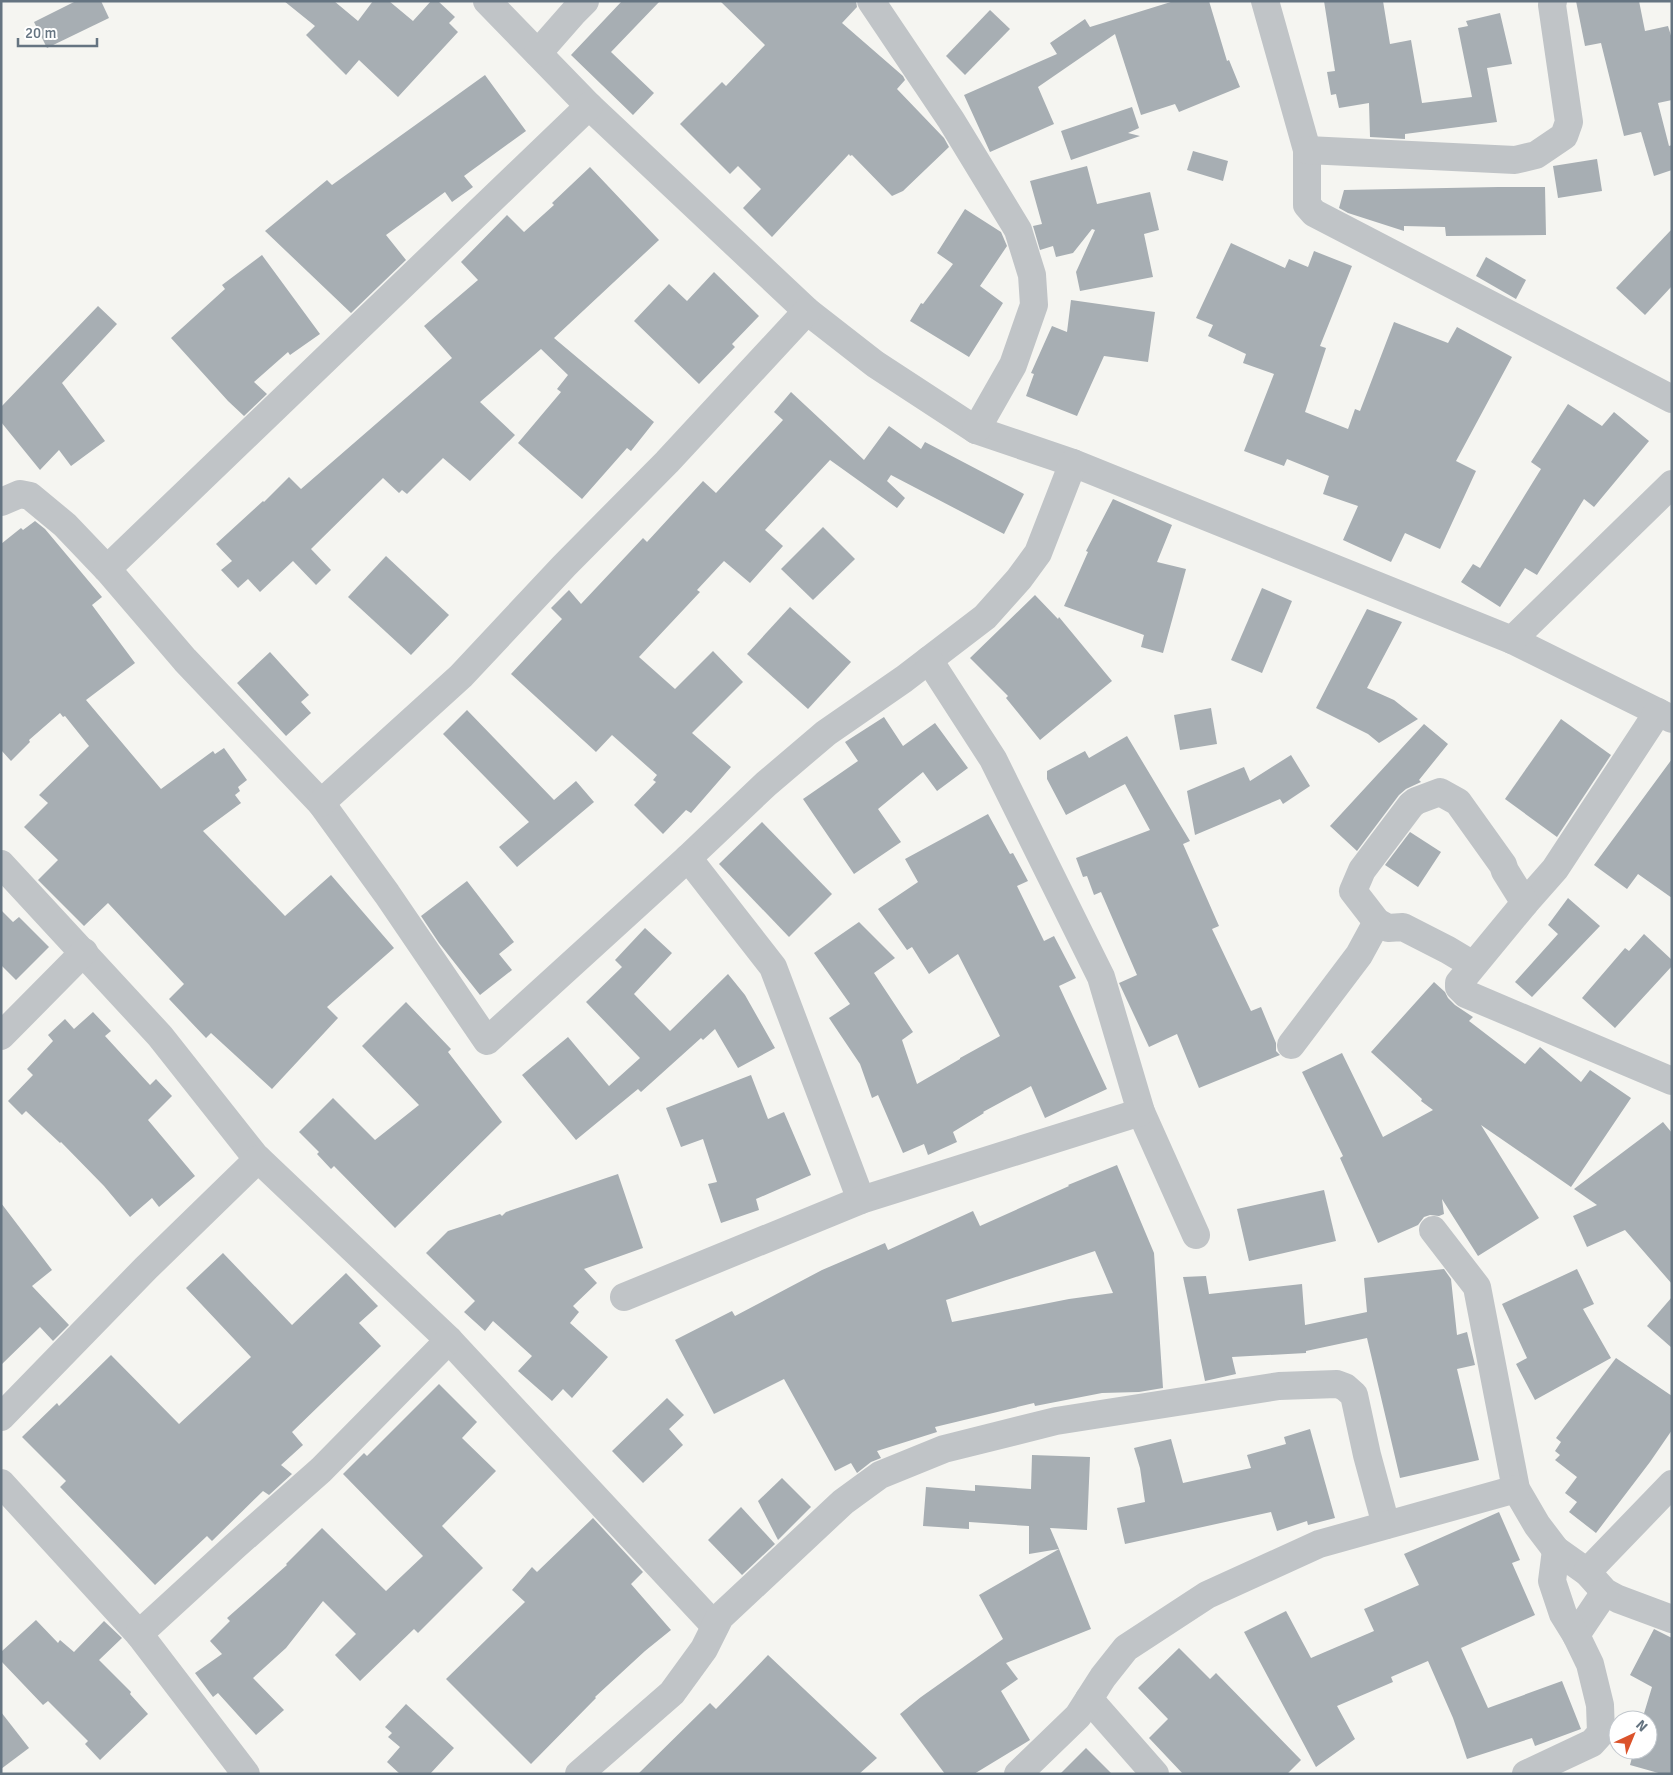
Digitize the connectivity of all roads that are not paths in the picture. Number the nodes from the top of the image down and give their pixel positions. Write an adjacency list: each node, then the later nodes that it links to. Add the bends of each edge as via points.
1 (488, 1): 6 (street)
2 (585, 1): 6 (street)
3 (871, 1): 11 (street, via 951,120 1018,230 1032,275 1034,305 1013,365)
4 (1265, 1): 8 (street)
5 (1552, 1): 8 (street, via 1569,122 1564,136 1536,155 1515,160)
6 (538, 53): 7 (street)
7 (589, 106): 9 (street); 15 (street)
8 (1307, 150): 10 (street, via 1307,205 1314,213)
9 (807, 311): 11 (street, via 875,364); 19 (street, via 461,676)
10 (1672, 399)
11 (976, 430): 12 (street)
12 (1073, 463): 16 (street); 17 (street, via 1038,553 985,617)
13 (1672, 484): 16 (street)
14 (1, 502): 15 (street, via 20,494 30,496 65,525)
15 (107, 569): 19 (street, via 185,660)
16 (1512, 640): 18 (street)
17 (929, 660): 20 (street, via 826,733); 29 (street, via 992,759 1101,977)
18 (1665, 716): 22 (street, via 1555,870)
19 (320, 803): 20 (street, via 387,894 487,1041)
20 (688, 858): 31 (street, via 773,967)
21 (1, 864): 24 (street)
22 (1524, 903): 23 (street, via 1503,865 1458,802 1440,792 1416,801 1362,870 1353,891); 25 (street)
23 (1377, 922): 25 (street, via 1388,928 1403,928); 27 (street, via 1358,955)
24 (84, 952): 26 (street); 30 (street, via 160,1036)
25 (1473, 965): 28 (street, via 1459,983 1466,994)
26 (1, 1036)
27 (1291, 1045)
28 (1672, 1081)
29 (1141, 1112): 31 (street); 33 (street)
30 (258, 1159): 35 (street); 36 (street)
31 (861, 1200): 34 (street)
32 (1433, 1230): 39 (street, via 1477,1287)
33 (1196, 1235)
34 (624, 1297)
35 (449, 1340): 45 (street); 46 (street, via 321,1470)
36 (1, 1417)
37 (1, 1483): 46 (street)
38 (1672, 1484): 42 (street)
39 (1516, 1489): 40 (street); 41 (street)
40 (1386, 1525): 45 (street, via 1354,1395 1337,1384 1279,1386 1056,1421 944,1448 880,1475 843,1502 720,1617); 48 (street, via 1319,1544 1207,1594 1126,1648)
41 (1556, 1550): 42 (street); 47 (street, via 1552,1581 1563,1614)
42 (1587, 1572): 43 (street)
43 (1605, 1592): 44 (street); 47 (street)
44 (1672, 1619)
45 (716, 1626): 50 (street, via 704,1649 672,1692)
46 (139, 1634): 49 (street)
47 (1576, 1635): 53 (street, via 1590,1664 1600,1705 1601,1733 1592,1743)
48 (1089, 1699): 51 (street, via 1078,1716); 52 (street)
49 (246, 1774)
50 (578, 1774)
51 (1018, 1774)
52 (1155, 1774)
53 (1526, 1774)

